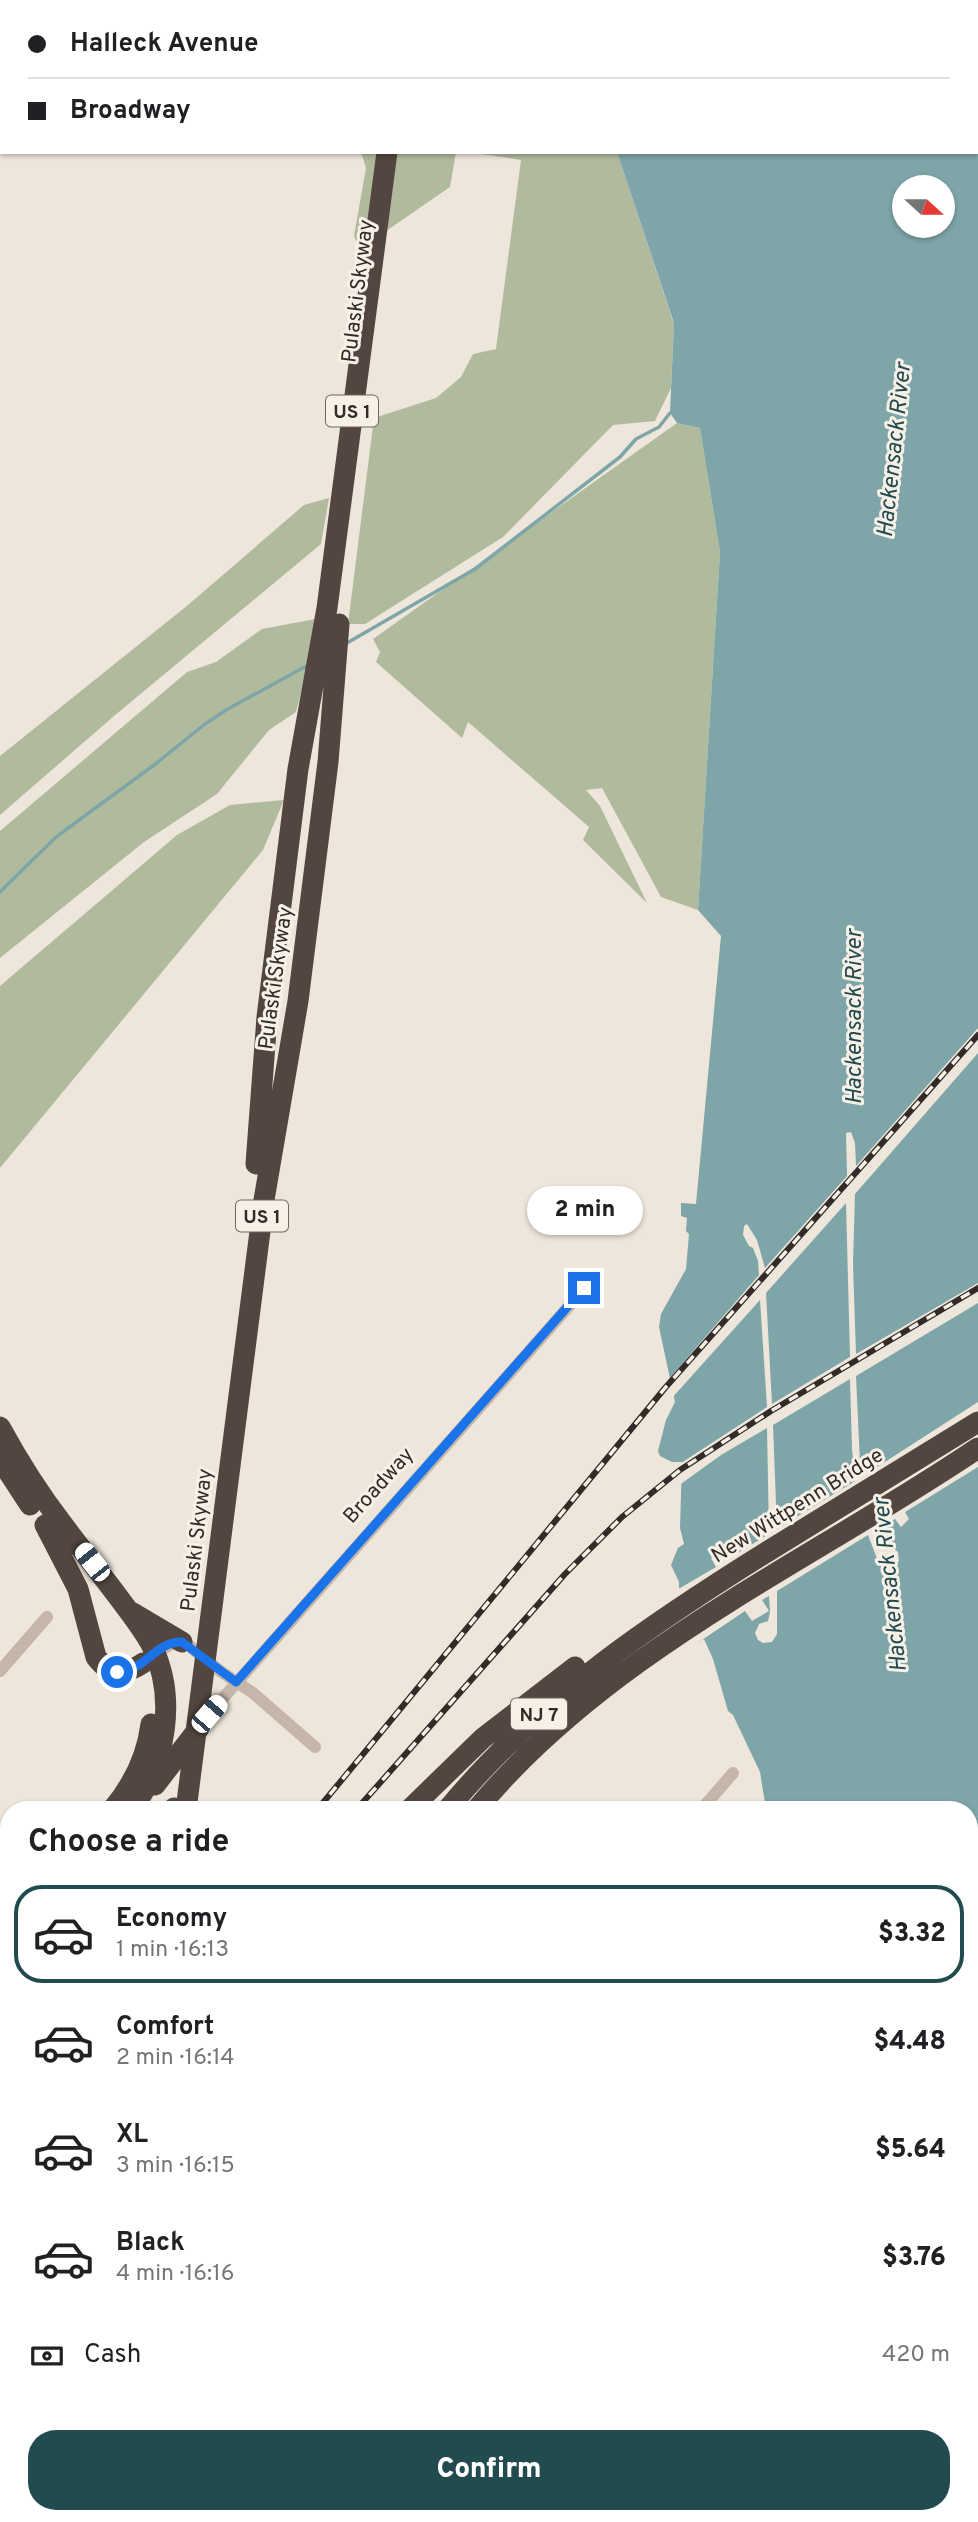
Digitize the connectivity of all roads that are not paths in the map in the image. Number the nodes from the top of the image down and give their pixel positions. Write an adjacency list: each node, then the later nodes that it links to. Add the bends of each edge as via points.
1 (387, 154): 24 (highway, Pulaski Skyway / US 1, bridge, via 327,608 287,856 267,1017 252,1198)
2 (400, 154): 25 (highway, Pulaski Skyway / US 1, bridge, via 339,624 330,742 300,988 267,1179)
3 (584, 1288): 16 (street, Broadway)
4 (978, 1422): 9 (highway, New Wittpenn Bridge / NJ 7)
5 (0, 1427): 10 (highway, via 40,1494)
6 (978, 1449): 12 (highway, NJ 7)
7 (0, 1459): 8 (highway)
8 (45, 1525): 14 (highway); 14 (highway, via 78,1589 102,1665 117,1672 131,1670)
9 (685, 1603): 12 (highway, New Wittpenn Bridge / NJ 7); 26 (highway, via 638,1626 542,1690 467,1752)
10 (127, 1609): 13 (highway); 14 (highway)
11 (47, 1617): 15 (street)
12 (649, 1641): 27 (highway, NJ 7, via 598,1664 530,1722); 28 (highway, NJ 7, via 616,1678 519,1763)
13 (182, 1642): 14 (street, via 169,1644); 16 (street)
14 (149, 1658): 17 (highway); 21 (highway, via 149,1740)
15 (0, 1671)
16 (236, 1682): 18 (street, Broadway); 19 (street)
17 (164, 1689): 18 (highway, via 182,1712); 22 (highway, via 160,1754 146,1789)
18 (209, 1714): 23 (highway, via 173,1764)
19 (315, 1747)
20 (733, 1773): 29 (street)
21 (127, 1801)
22 (133, 1801)
23 (134, 1801)
24 (174, 1801)
25 (187, 1801)
26 (418, 1801)
27 (455, 1801)
28 (484, 1801)
29 (709, 1801)

